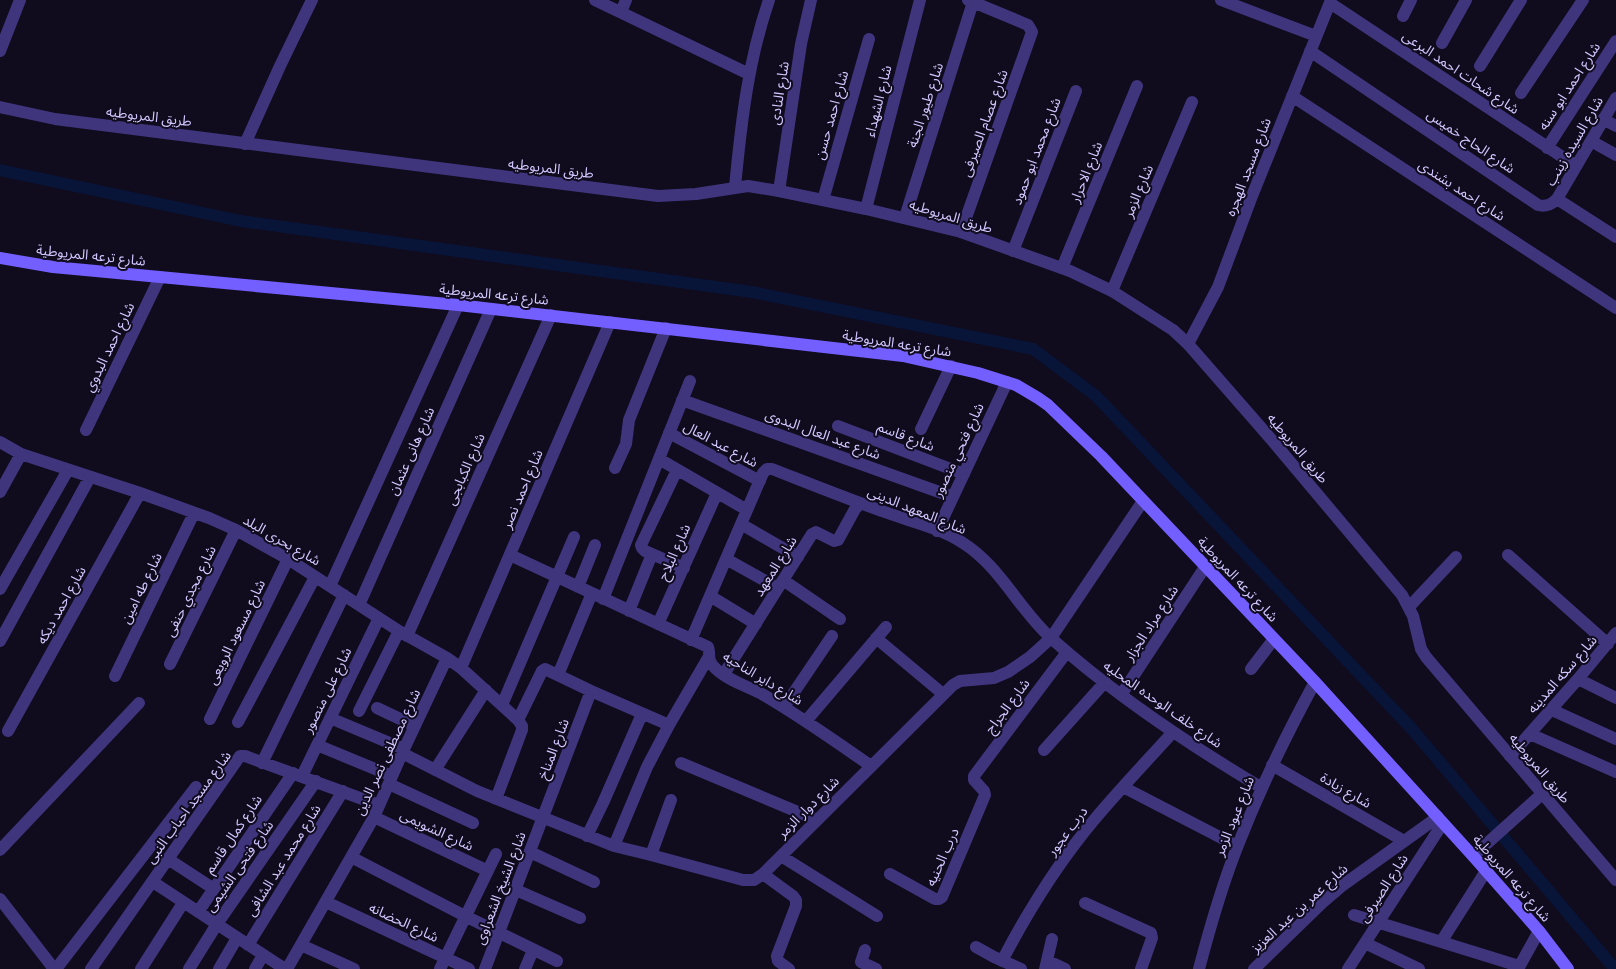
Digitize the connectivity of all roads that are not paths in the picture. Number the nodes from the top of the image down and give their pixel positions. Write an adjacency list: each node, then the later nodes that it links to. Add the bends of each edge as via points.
1 (20, 0): 21 (street)
2 (312, 0): 35 (street)
3 (596, 0): 15 (street)
4 (626, 0): 15 (street)
5 (768, 0): 24 (street)
6 (811, 0): 40 (street, شارع النادى, via 801,44)
7 (920, 0): 43 (street, شارع الشهداء)
8 (1221, 0): 17 (street)
9 (1411, 0): 16 (street)
10 (1466, 0): 20 (street)
11 (1521, 0): 23 (street)
12 (1583, 0): 27 (street)
13 (971, 1): 44 (street, شارع طيور الجنة); 45 (street, شارع عصام الصيرفى, via 1028,25 1032,35)
14 (1331, 1): 17 (street, شارع مسجد الهجره); 36 (street, شارع شحات احمد البرعى)
15 (621, 12): 24 (street)
16 (1403, 16)
17 (1316, 36): 22 (street, شارع مسجد الهجره)
18 (869, 39): 42 (street, شارع احمد حسن)
19 (1616, 40): 36 (street, شارع احمد ابو سنه)
20 (1442, 43)
21 (0, 51)
22 (1310, 51): 28 (street, شارع مسجد الهجره); 41 (street, شارع الحاج خميس, via 1538,205 1549,205)
23 (1480, 66)
24 (749, 74): 39 (street, via 741,124)
25 (1137, 86): 49 (street, شارع الاحرار)
26 (1076, 91): 47 (street, شارع محمد ابو حمود)
27 (1521, 93)
28 (1292, 96): 53 (street, شارع احمد بشندى); 58 (street, شارع مسجد الهجره, via 1218,287)
29 (1616, 98): 32 (street, شارع السيده زينب)
30 (1192, 102): 51 (street, شارع الزمر)
31 (0, 107): 35 (street, طريق المريوطيه, via 55,119)
32 (1604, 119): 33 (street); 34 (street, شارع السيده زينب)
33 (1616, 126)
34 (1591, 141): 37 (street); 38 (street, شارع السيده زينب)
35 (245, 144): 39 (street, طريق المريوطيه, via 658,196 696,194)
36 (1547, 148): 38 (street, شارع شحات احمد البرعى)
37 (1616, 155)
38 (1576, 166): 41 (street, شارع السيده زينب)
39 (741, 186): 40 (street, طريق المريوطيه)
40 (779, 191): 42 (street, طريق المريوطيه)
41 (1557, 199): 46 (street)
42 (823, 200): 43 (street, طريق المريوطيه)
43 (866, 209): 44 (street, طريق المريوطيه)
44 (905, 217): 45 (street, طريق المريوطيه)
45 (961, 232): 47 (street, طريق المريوطيه)
46 (1616, 237)
47 (1013, 251): 49 (street, طريق المريوطيه)
48 (0, 258): 50 (main road, شارع ترعه المريوطية, via 53,267)
49 (1062, 268): 51 (street, طريق المريوطيه)
50 (160, 277): 52 (main road, شارع ترعه المريوطية); 65 (street, شارع احمد البدوي)
51 (1112, 291): 58 (street, طريق المريوطيه, via 1173,330)
52 (458, 305): 54 (main road, شارع ترعه المريوطية); 101 (street)
53 (1616, 308)
54 (491, 309): 55 (main road, شارع ترعه المريوطية); 107 (street, شارع هانى عثمان)
55 (551, 315): 56 (main road, شارع ترعه المريوطية); 115 (street, شارع الكبابجى)
56 (610, 322): 57 (main road, شارع ترعه المريوطية); 90 (street, شارع احمد نصر)
57 (666, 328): 59 (main road, شارع ترعه المريوطية, via 904,356); 70 (street, via 628,420 626,444)
58 (1188, 344): 108 (street, طريق المريوطيه)
59 (951, 366): 61 (main road, شارع ترعه المريوطية); 64 (street)
60 (690, 381): 62 (street)
61 (1007, 382): 73 (street, شارع فتحي منصور); 80 (main road, شارع ترعه المريوطية, via 1038,398 1061,415)
62 (682, 400): 66 (street); 79 (street, شارع عبد العال البدوى)
63 (838, 426): 73 (street, شارع قاسم)
64 (921, 429)
65 (86, 430)
66 (669, 433): 69 (street); 75 (street, شارع عبد العال)
67 (0, 442): 68 (street, شارع بحرى البلد)
68 (21, 454): 71 (street, شارع بحرى البلد); 76 (street)
69 (658, 459): 72 (street); 105 (street)
70 (615, 468)
71 (68, 470): 74 (street, شارع بحرى البلد); 103 (street)
72 (677, 470): 78 (street); 89 (street, via 641,543 643,550)
73 (964, 474): 79 (street, شارع فتحي منصور)
74 (90, 477): 77 (street, شارع بحرى البلد); 122 (street)
75 (760, 481): 81 (street, شارع المعهد الدينى, via 765,471 772,469); 82 (street)
76 (0, 492)
77 (140, 493): 83 (street, شارع بحرى البلد); 155 (street, شارع احمد ديكه)
78 (717, 493): 82 (street); 97 (street, شارع البلاح)
79 (953, 497): 86 (street, شارع فتحي منصور)
80 (1143, 501): 96 (main road, شارع ترعه المريوطية); 119 (street, شارع دوار الزمر)
81 (860, 504): 86 (street, شارع المعهد الدينى); 92 (street, شارع المعهد, via 838,540 815,532)
82 (747, 510): 84 (street)
83 (194, 513): 85 (street, شارع بحرى البلد); 132 (street, شارع طه امين)
84 (741, 524): 92 (street); 94 (street)
85 (236, 530): 95 (street, شارع بحرى البلد); 127 (street, شارع مجدي حنفى)
86 (937, 531): 119 (street, شارع المعهد الدينى, via 962,542 985,560)
87 (574, 537): 99 (street)
88 (595, 546): 102 (street)
89 (652, 554): 97 (street); 109 (street)
90 (510, 555): 99 (street, شارع داير الناحيه); 128 (street, شارع احمد نصر)
91 (1508, 556): 123 (street)
92 (798, 557): 100 (street, شارع المعهد)
93 (1456, 557): 108 (street)
94 (726, 559): 100 (street); 106 (street)
95 (288, 560): 98 (street, شارع بحرى البلد); 149 (street, شارع مسعود الرويعى)
96 (1206, 567): 120 (main road, شارع ترعه المريوطية); 139 (street, شارع مراد الجزار)
97 (684, 568): 112 (street, شارع البلاح)
98 (316, 577): 101 (street, شارع بحرى البلد); 152 (street)
99 (556, 577): 102 (street, شارع داير الناحيه); 142 (street)
100 (781, 584): 111 (street); 113 (street, شارع المعهد)
101 (330, 586): 104 (street, شارع بحرى البلد)
102 (578, 587): 105 (street, شارع داير الناحيه)
103 (0, 589)
104 (344, 595): 107 (street, شارع بحرى البلد); 163 (street)
105 (597, 596): 109 (street, شارع داير الناحيه); 131 (street)
106 (710, 596): 113 (street); 121 (street)
107 (359, 605): 110 (street, شارع بحرى البلد)
108 (1409, 607): 162 (street, طريق المريوطيه, via 1426,657)
109 (629, 611): 112 (street, شارع داير الناحيه)
110 (378, 618): 115 (street, شارع بحرى البلد); 148 (street, شارع على منصور)
111 (840, 618)
112 (658, 624): 121 (street, شارع داير الناحيه)
113 (756, 624): 130 (street, شارع المعهد)
114 (886, 627): 118 (street)
115 (403, 633): 125 (street, شارع بحرى البلد); 146 (street, شارع الكبابجى)
116 (1616, 633): 123 (street, شارع سكه المدينه)
117 (832, 636): 144 (street)
118 (876, 638): 138 (street); 151 (street)
119 (1051, 638): 124 (street, شارع خلف الوحده المحليه); 138 (street, شارع دوار الزمر, via 1008,672 994,678 960,682)
120 (1274, 639): 129 (street); 135 (main road, شارع ترعه المريوطية)
121 (691, 640): 126 (street, شارع داير الناحيه, via 709,648)
122 (0, 641)
123 (1608, 644): 133 (street, شارع سكه المدينه)
124 (1067, 652): 134 (street, شارع خلف الوحده المحليه); 170 (street, شارع الجراج)
125 (447, 658): 128 (street, شارع بحرى البلد); 154 (street, شارع مصطفى نصر الدين)
126 (708, 658): 130 (street, شارع داير الناحيه); 153 (street)
127 (170, 664)
128 (461, 668): 136 (street, شارع بحرى البلد)
129 (1251, 669)
130 (724, 674): 144 (street, شارع داير الناحيه)
131 (558, 675): 137 (street); 150 (street, via 542,670)
132 (115, 676)
133 (1578, 679): 140 (street); 145 (street, شارع سكه المدينه)
134 (1105, 682): 139 (street, شارع خلف الوحده المحليه); 160 (street)
135 (1315, 682): 165 (street, شارع عبود الزمر); 183 (main road, شارع ترعه المريوطية)
136 (486, 690): 142 (street, شارع بحرى البلد); 167 (street)
137 (591, 691): 147 (street); 181 (street, شارع المناخ)
138 (943, 694): 166 (street, شارع دوار الزمر)
139 (1121, 695): 156 (street, شارع خلف الوحده المحليه)
140 (1616, 698)
141 (138, 703): 189 (street)
142 (502, 705): 150 (street, شارع بحرى البلد)
143 (377, 708): 154 (street)
144 (784, 708): 151 (street, شارع داير الناحيه)
145 (1552, 710): 157 (street, شارع سكه المدينه); 158 (street)
146 (359, 711)
147 (642, 714): 153 (street); 185 (street)
148 (330, 718): 159 (street, شارع على منصور); 161 (street)
149 (210, 719)
150 (518, 720): 178 (street, via 522,730)
151 (806, 721): 166 (street, شارع داير الناحيه)
152 (238, 722)
153 (669, 725): 187 (street)
154 (415, 726): 161 (street, شارع مصطفى نصر الدين)
155 (8, 731)
156 (1173, 732): 174 (street, درب عجور); 175 (street, شارع خلف الوحده المحليه)
157 (1530, 734): 162 (street, شارع سكه المدينه); 168 (street)
158 (1616, 738)
159 (316, 745): 169 (street, شارع على منصور); 171 (street)
160 (1044, 750)
161 (403, 751): 167 (street); 171 (street, شارع مصطفى نصر الدين)
162 (1510, 756): 177 (street, طريق المريوطيه)
163 (262, 763): 169 (street, شارع مسجد احباب النبى); 196 (street, شارع مسجد احباب النبى, via 240,756)
164 (681, 763): 182 (street)
165 (1272, 764): 175 (street, شارع عبود الزمر); 186 (street, شارع زيادة)
166 (871, 766): 182 (street, شارع دوار الزمر)
167 (435, 770): 178 (street)
168 (1616, 772)
169 (297, 775): 172 (street, شارع مسجد احباب النبى); 204 (street, شارع كمال قاسم)
170 (973, 779): 200 (street, درب الحنيه, via 985,795 942,897 935,899)
171 (391, 780): 180 (street, شارع مصطفى نصر الدين); 184 (street)
172 (316, 781): 176 (street, شارع مسجد احباب النبى); 216 (street, شارع فتحى الشيمى)
173 (196, 787): 235 (street)
174 (1123, 787): 188 (street); 229 (street, درب عجور, via 1089,826 1043,890)
175 (1262, 788): 188 (street, شارع عبود الزمر)
176 (343, 791): 180 (street, شارع مسجد احباب النبى); 220 (street, شارع محمد عبد الشافى)
177 (1542, 794): 191 (street); 201 (street, طريق المريوطيه)
178 (496, 799): 181 (street)
179 (671, 800): 193 (street)
180 (377, 811): 195 (street, شارع مصطفى نصر الدين); 197 (street, شارع الشويمى)
181 (543, 817): 185 (street); 190 (street, شارع الشيخ الشعراوى)
182 (817, 820): 194 (street, شارع دوار الزمر)
183 (1440, 820): 186 (street, شارع عمر بن عبد العزيز); 191 (main road, شارع ترعه المريوطية); 215 (street, شارع الصيرفى)
184 (473, 823)
185 (587, 836): 187 (street)
186 (1404, 841): 233 (street, شارع عمر بن عبد العزيز, via 1336,891)
187 (614, 846): 193 (street)
188 (1237, 846): 251 (street, شارع عبود الزمر)
189 (0, 850)
190 (530, 852): 203 (street); 205 (street, شارع الشيخ الشعراوى)
191 (1478, 852): 198 (main road, شارع ترعه المريوطية)
192 (496, 854): 197 (street)
193 (651, 855): 199 (street, via 749,881)
194 (781, 856): 199 (street, شارع دوار الزمر); 213 (street)
195 (351, 857): 207 (street, شارع مصطفى نصر الدين); 212 (street)
196 (168, 860): 202 (street, شارع مسجد احباب النبى); 204 (street)
197 (488, 871): 212 (street)
198 (1486, 871): 217 (main road, شارع ترعه المريوطية); 221 (street)
199 (763, 874): 246 (street, via 796,900 777,956 778,961)
200 (890, 874)
201 (1616, 880)
202 (152, 882): 206 (street); 236 (street, شارع مسجد احباب النبى)
203 (594, 882)
204 (214, 889): 210 (street, شارع كمال قاسم)
205 (516, 890): 214 (street); 218 (street, شارع الشيخ الشعراوى)
206 (183, 902): 210 (street); 237 (street)
207 (326, 902): 223 (street, شارع مصطفى نصر الدين); 230 (street, شارع الحضانه)
208 (1085, 903): 250 (street, via 1151,933)
209 (2, 908): 235 (street)
210 (198, 912): 216 (street)
211 (1354, 915): 215 (street)
212 (465, 916): 218 (street); 230 (street)
213 (877, 916)
214 (580, 918)
215 (1379, 922): 221 (street); 222 (street, شارع الصيرفى)
216 (217, 924): 220 (street); 238 (street, شارع فتحى الشيمى)
217 (1539, 931): 232 (main road, شارع ترعه المريوطية); 234 (street)
218 (499, 933): 225 (street); 244 (street, شارع الشيخ الشعراوى)
219 (1052, 939): 231 (street)
220 (243, 941): 227 (street); 239 (street, شارع محمد عبد الشافى)
221 (1441, 942): 234 (street)
222 (1365, 943): 252 (street, شارع الصيرفى); 253 (street)
223 (301, 945): 241 (street, شارع مصطفى نصر الدين); 242 (street)
224 (976, 946): 229 (street)
225 (533, 950): 228 (street); 245 (street)
226 (865, 950): 247 (street, via 861,961)
227 (263, 955): 240 (street); 241 (street)
228 (557, 961)
229 (1002, 961): 248 (street)
230 (442, 963): 243 (street, شارع الحضانه)
231 (1047, 965): 249 (street)
232 (1562, 966)
233 (1256, 968)
234 (1518, 968)
235 (55, 969)
236 (91, 969)
237 (141, 969)
238 (189, 969)
239 (219, 969)
240 (255, 969)
241 (286, 969)
242 (354, 969)
243 (469, 969)
244 (485, 969)
245 (525, 969)
246 (789, 969)
247 (876, 969)
248 (1021, 969)
249 (1066, 969)
250 (1141, 969)
251 (1199, 969)
252 (1348, 969)
253 (1419, 969)

